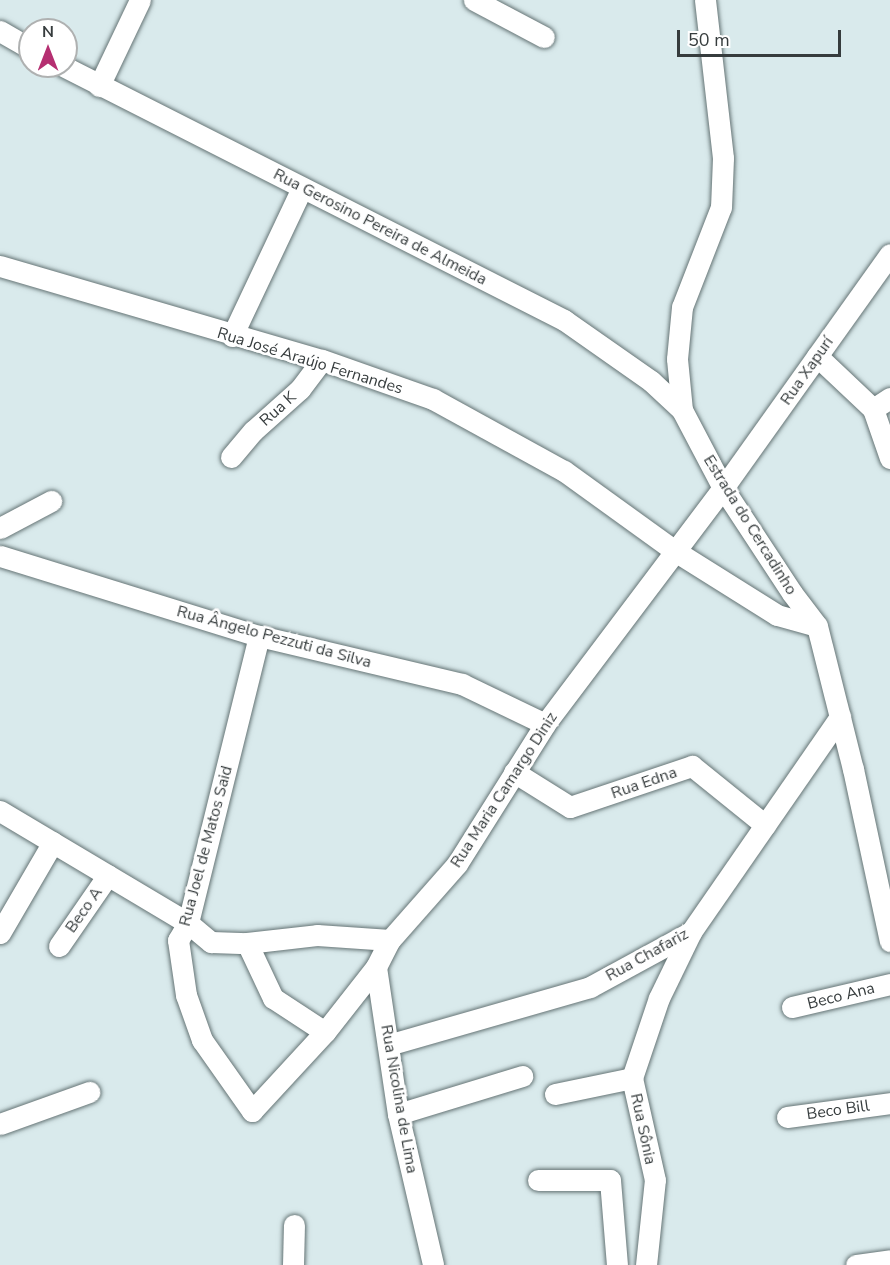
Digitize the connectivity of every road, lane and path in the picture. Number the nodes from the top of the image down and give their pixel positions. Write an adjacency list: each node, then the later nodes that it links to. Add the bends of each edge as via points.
1 (140, 0): 8 (street)
2 (474, 0): 5 (street)
3 (705, 0): 16 (street, Estrada do Cercadinho, via 723,158 721,207 682,307 678,359)
4 (0, 31): 6 (street)
5 (544, 37)
6 (18, 41)
7 (78, 74): 8 (street, Rua Gerosino Pereira de Almeida)
8 (99, 86): 9 (street, Rua Gerosino Pereira de Almeida)
9 (302, 188): 12 (street); 16 (street, Rua Gerosino Pereira de Almeida, via 564,320 651,381)
10 (890, 254): 13 (street, Rua Xapurí)
11 (0, 266): 12 (street, Rua José Araújo Fernandes)
12 (232, 336): 14 (street, Rua José Araújo Fernandes)
13 (817, 356): 15 (street); 19 (street, Rua Xapurí)
14 (322, 360): 17 (street, Rua K, via 300,389 253,431); 22 (street, Rua José Araújo Fernandes, via 433,399 564,471)
15 (881, 403): 18 (street)
16 (682, 410): 19 (street, Estrada do Cercadinho)
17 (231, 457)
18 (890, 458)
19 (723, 488): 22 (street, Rua Maria Camargo Diniz); 24 (street, Estrada do Cercadinho)
20 (51, 501): 21 (street)
21 (0, 528)
22 (675, 551): 24 (street, Rua José Araújo Fernandes, via 777,615); 27 (street, Rua Maria Camargo Diniz)
23 (0, 556): 25 (street, Rua Ângelo Pezzuti da Silva)
24 (817, 626): 26 (street, Estrada do Cercadinho)
25 (259, 636): 27 (street, Rua Ângelo Pezzuti da Silva, via 462,684); 35 (street, Rua Joel de Matos Said)
26 (840, 717): 30 (street, Rua Chafariz); 32 (street, Estrada do Cercadinho)
27 (545, 724): 28 (street, Rua Maria Camargo Diniz)
28 (514, 772): 30 (street, Rua Edna, via 570,807 692,766); 38 (street, Rua Maria Camargo Diniz, via 457,864)
29 (0, 811): 31 (street)
30 (765, 825): 36 (street, Rua Chafariz)
31 (53, 842): 34 (street); 37 (street)
32 (869, 854): 33 (street); 39 (street, Estrada do Cercadinho)
33 (890, 873)
34 (108, 875): 35 (street); 41 (street, Beco A)
35 (188, 923): 40 (street, via 211,942); 52 (street, Rua Joel de Matos Said, via 178,940 186,995 202,1040)
36 (692, 932): 46 (street, Rua Chafariz, via 590,987); 48 (street, Rua Sônia, via 659,998)
37 (0, 933)
38 (390, 940): 40 (street, via 318,935); 42 (street, Rua Maria Camargo Diniz)
39 (890, 941)
40 (247, 944): 45 (street, via 273,998)
41 (59, 946)
42 (376, 967): 45 (street, Rua Maria Camargo Diniz); 46 (street, Rua Nicolina de Lima)
43 (890, 984): 44 (street, Beco Ana)
44 (792, 1007)
45 (325, 1032): 52 (street, Rua Maria Camargo Diniz)
46 (388, 1045): 53 (street, Rua Nicolina de Lima)
47 (522, 1076): 53 (street)
48 (632, 1078): 50 (street); 62 (street, Rua Sônia, via 655,1180)
49 (89, 1092): 55 (street)
50 (555, 1095)
51 (890, 1103): 54 (street, Beco Bill)
52 (252, 1111)
53 (398, 1114): 60 (street, Rua Nicolina de Lima)
54 (787, 1117)
55 (0, 1124)
56 (538, 1180): 61 (street, via 609,1180)
57 (294, 1225): 59 (street)
58 (890, 1260): 63 (street)
59 (293, 1265)
60 (433, 1265)
61 (616, 1265)
62 (645, 1265)
63 (856, 1265)

